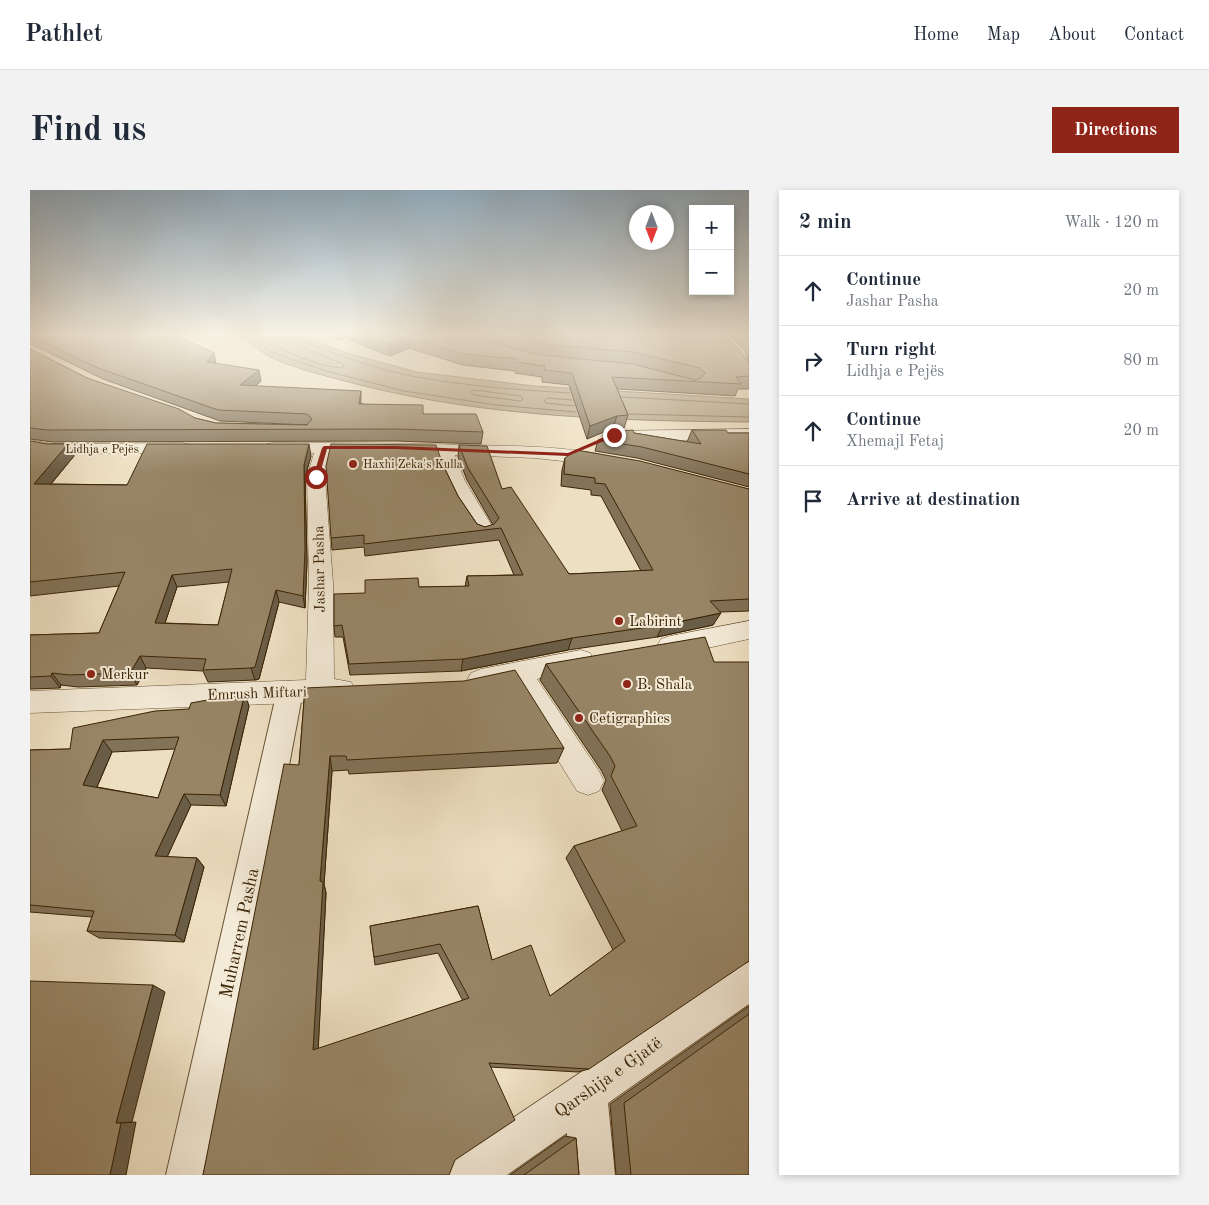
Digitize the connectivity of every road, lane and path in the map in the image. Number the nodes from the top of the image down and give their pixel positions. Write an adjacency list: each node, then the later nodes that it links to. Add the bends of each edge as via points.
1 (304, 431): 6 (street, via 315,437)
2 (749, 434): 8 (street, via 614,435)
3 (30, 445): 4 (street, Lidhja e Pejës, via 53,449)
4 (198, 448)
5 (256, 448): 6 (street)
6 (324, 448): 7 (street); 17 (street, Jashar Pasha, via 316,477 321,583)
7 (445, 449): 8 (street); 10 (street, via 454,479)
8 (568, 454): 9 (street)
9 (627, 464)
10 (484, 530)
11 (749, 630): 12 (street)
12 (648, 650)
13 (602, 657): 14 (street)
14 (518, 672): 15 (street); 19 (street)
15 (460, 684)
16 (367, 688): 17 (street, Emrush Miftari)
17 (305, 691): 18 (street, Emrush Miftari); 22 (street, Muharrem Pasha)
18 (30, 702)
19 (588, 781)
20 (749, 981): 21 (street, Qarshija e Gjatë)
21 (586, 1092): 23 (street, Qarshija e Gjatë); 24 (street)
22 (189, 1175)
23 (468, 1175)
24 (592, 1175)

